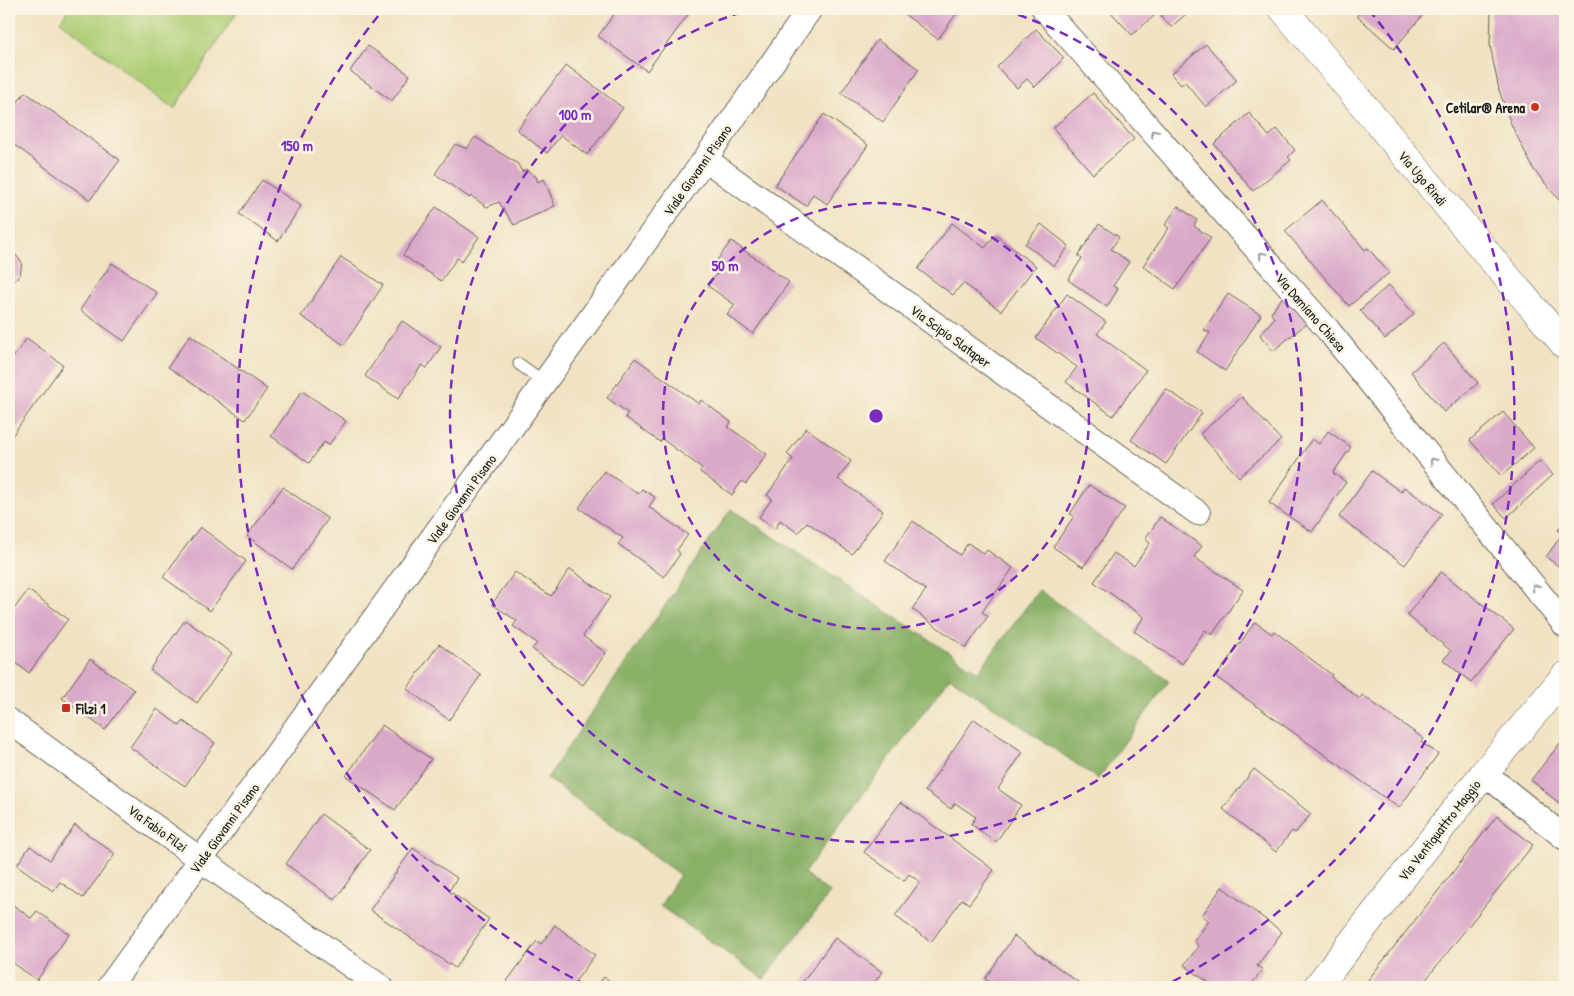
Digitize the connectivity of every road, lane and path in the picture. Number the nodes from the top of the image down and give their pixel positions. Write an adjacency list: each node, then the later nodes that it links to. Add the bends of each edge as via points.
1 (810, 9): 4 (street, Viale Giovanni Pisano)
2 (1044, 9): 9 (street, Via Damiano Chiesa, one-way to 2, via 1328,330)
3 (1283, 9): 5 (street, Via Ugo Rindi)
4 (705, 159): 7 (street, Viale Giovanni Pisano); 8 (street, Via Scipio Slataper)
5 (1565, 345)
6 (519, 364): 7 (lane)
7 (544, 382): 14 (street, Viale Giovanni Pisano)
8 (1198, 513)
9 (1565, 625)
10 (1565, 676): 12 (street, Via Ventiquattro Maggio)
11 (9, 720): 14 (street, Via Fabio Filzi)
12 (1484, 773): 13 (street); 15 (street, Via Ventiquattro Maggio)
13 (1565, 838)
14 (201, 860): 16 (street, Viale Giovanni Pisano); 17 (street, Via Fabio Filzi)
15 (1325, 984)
16 (109, 987)
17 (381, 987)

